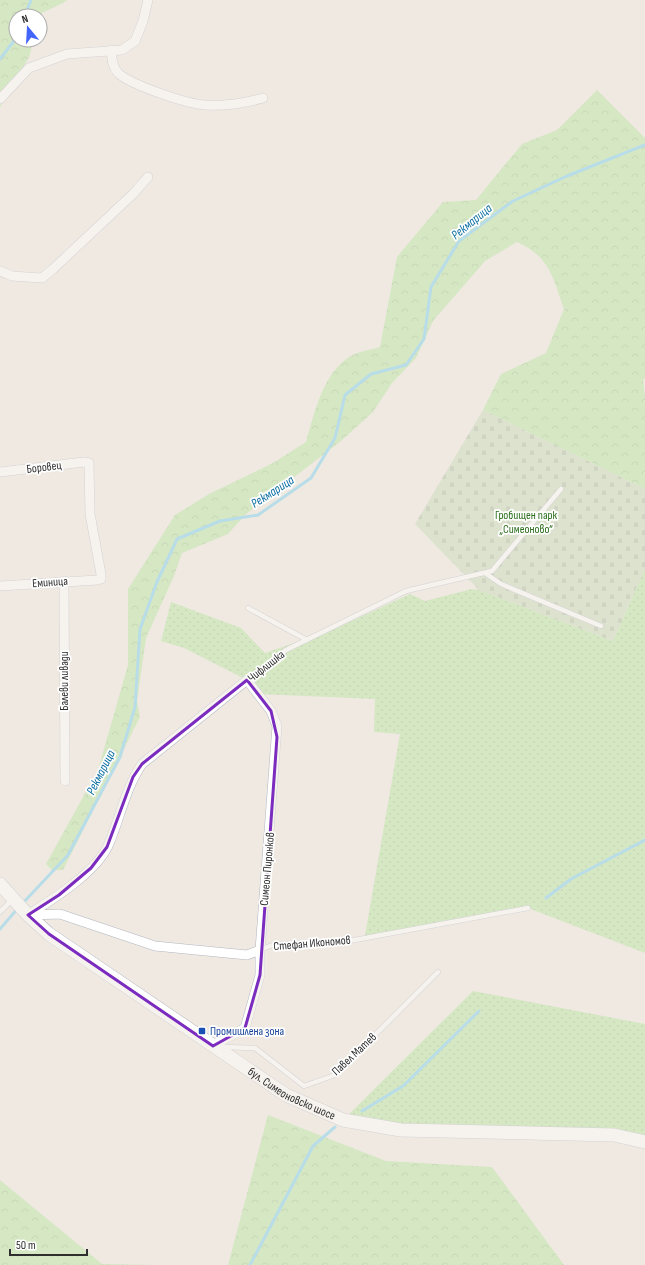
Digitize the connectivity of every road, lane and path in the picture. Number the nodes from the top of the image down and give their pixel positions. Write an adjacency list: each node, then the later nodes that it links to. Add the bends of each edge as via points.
1 (148, 0): 2 (street, via 144,21 135,41 122,50)
2 (111, 50): 3 (street, via 112,64 118,73 177,98 205,105 250,102); 4 (street, via 66,54 30,68)
3 (263, 98)
4 (0, 99)
5 (148, 177): 6 (street, via 42,278 12,276)
6 (0, 271)
7 (0, 472): 10 (street, Боровец, via 89,463 90,514)
8 (560, 489): 9 (lane, Чифлишка, via 492,571)
9 (485, 573): 14 (lane, via 501,584); 15 (lane, Чифлишка, via 406,591)
10 (101, 578): 11 (street, Еминица)
11 (64, 581): 12 (street, Еминица); 17 (street, Балеви ливади)
12 (0, 586)
13 (248, 608): 15 (lane)
14 (601, 626)
15 (307, 640): 16 (lane, Чифлишка, via 286,650)
16 (247, 680): 22 (street, Чифлишка, via 142,764 133,777 107,847 91,868 59,895); 23 (street, Симеон Пиронков, via 271,711 277,726)
17 (65, 781)
18 (0, 884): 19 (street, бул. Симеоновско шосе)
19 (14, 900): 21 (lane); 22 (street, бул. Симеоновско шосе)
20 (528, 908): 23 (lane, Стефан Икономов, via 344,942 275,944)
21 (0, 912)
22 (26, 913): 23 (street, Стефан Икономов, via 60,914 154,946 248,955); 25 (street, бул. Симеоновско шосе, via 49,934)
23 (260, 950): 25 (street, Симеон Пиронков, via 260,975 245,1028)
24 (438, 972): 25 (lane, Павел Матев, via 335,1075 304,1086 255,1048)
25 (213, 1046): 26 (street, бул. Симеоновско шосе, via 286,1095 343,1120 401,1130 614,1135)
26 (645, 1142)

